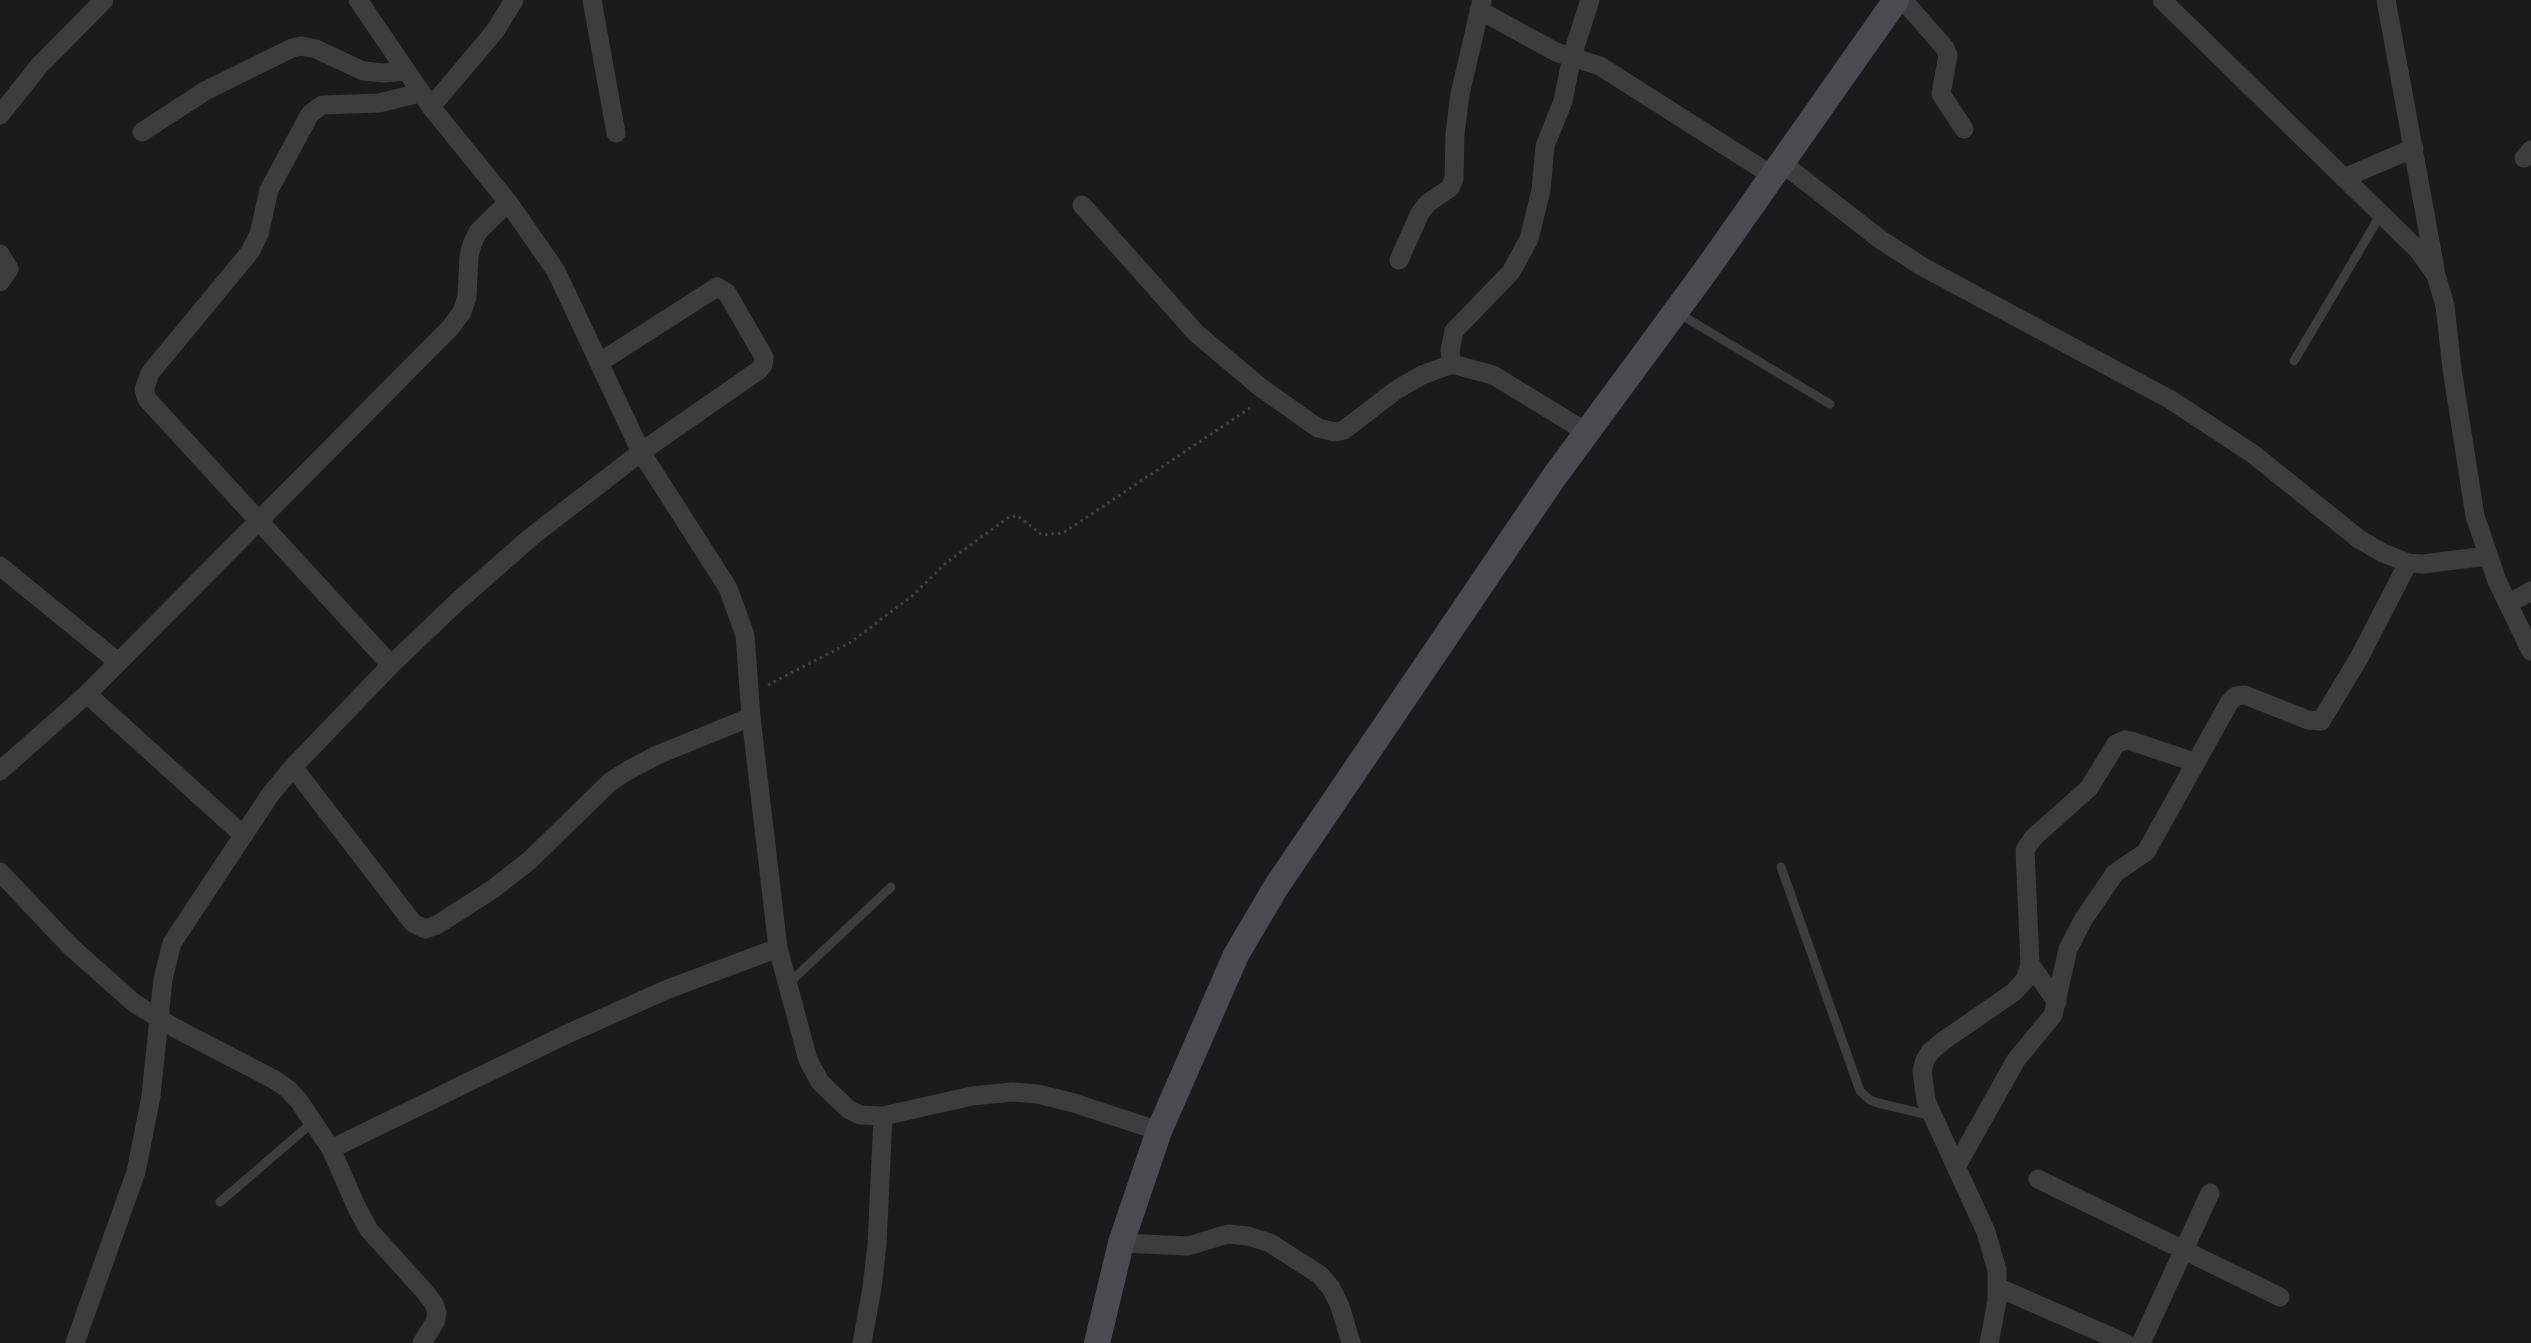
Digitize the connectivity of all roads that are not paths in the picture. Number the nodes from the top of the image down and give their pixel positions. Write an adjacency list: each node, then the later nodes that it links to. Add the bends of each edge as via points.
1 (104, 0): 14 (street, via 39,66)
2 (358, 0): 12 (street)
3 (514, 0): 13 (street, via 495,31)
4 (592, 0): 17 (street)
5 (1590, 0): 11 (street)
6 (1896, 0): 19 (main road)
7 (1903, 0): 15 (street, via 1945,48 1947,62 1941,94)
8 (2162, 0): 20 (street)
9 (2386, 0): 18 (street)
10 (1480, 5): 11 (street, via 1549,48); 25 (street, via 1457,114 1452,183 1420,212)
11 (1572, 56): 19 (street, via 1600,66); 31 (street, via 1563,101 1545,146 1541,190 1529,239 1511,272 1454,331 1450,351)
12 (406, 71): 13 (street); 16 (street, via 363,72 316,49 292,48 206,91)
13 (425, 100): 21 (street); 35 (street, via 322,105 310,114 271,184 259,234 250,252 146,381 144,390 147,398)
14 (0, 115)
15 (1964, 128)
16 (142, 132)
17 (616, 133)
18 (2414, 148): 20 (street); 26 (street)
19 (1778, 170): 28 (main road); 37 (street, via 1901,253 2171,400 2253,454 2360,539)
20 (2344, 178): 23 (street)
21 (508, 202): 30 (street, via 556,270); 35 (street, via 478,232 472,244 467,297 458,319)
22 (1082, 205): 31 (street, via 1196,333 1271,395 1318,428 1335,432 1344,430 1396,390 1422,375)
23 (2381, 214): 26 (street, via 2418,250); 29 (lane)
24 (0, 254): 27 (street, via 9,269)
25 (1399, 260)
26 (2436, 275): 36 (street, via 2445,306 2475,516)
27 (0, 282)
28 (1676, 312): 32 (lane); 33 (main road)
29 (2294, 361)
30 (600, 362): 34 (street); 34 (street, via 716,287 727,293 762,353 764,362 759,370)
31 (1452, 364): 33 (street, via 1494,375)
32 (1830, 404)
33 (1583, 439): 61 (main road, via 1276,886 1236,955)
34 (641, 452): 43 (street, via 524,544); 45 (street, via 728,588 745,635)
35 (258, 520): 42 (street); 43 (street)
36 (2487, 556): 37 (street); 40 (street)
37 (2408, 564): 46 (street, via 2359,658 2321,720 2308,720 2255,697 2236,696 2228,703)
38 (0, 566): 42 (street)
39 (2531, 591): 40 (street)
40 (2508, 604): 41 (street)
41 (2531, 651)
42 (118, 662): 44 (street)
43 (391, 665): 47 (street)
44 (87, 694): 48 (street); 49 (street)
45 (751, 717): 47 (street, via 657,755 610,782 530,860 493,889 437,925 425,929 412,923); 53 (street)
46 (2194, 762): 54 (street, via 2131,741 2120,741 2112,747 2089,788 2028,844 2024,856); 56 (street, via 2146,852 2115,873 2073,936)
47 (292, 767): 49 (street)
48 (0, 771)
49 (243, 835): 57 (street, via 172,943 163,979)
50 (1781, 867): 59 (lane, via 1860,1091 1878,1103)
51 (0, 872): 57 (street, via 70,946 134,1003)
52 (891, 887): 55 (lane)
53 (778, 948): 55 (street); 62 (street, via 668,989 565,1035)
54 (2030, 964): 56 (street); 59 (street, via 2025,980 2014,992 1943,1041 1925,1060 1922,1084)
55 (787, 985): 58 (street, via 808,1060 820,1082 848,1109 860,1115)
56 (2057, 1002): 63 (street, via 2049,1023 2016,1060)
57 (159, 1018): 60 (street, via 288,1089); 71 (street, via 150,1096 136,1172)
58 (883, 1116): 61 (street, via 972,1096 1012,1092 1038,1094 1074,1103); 73 (street, via 877,1245)
59 (1933, 1116): 63 (street)
60 (314, 1122): 62 (street); 66 (lane)
61 (1159, 1131): 67 (main road)
62 (331, 1149): 72 (street, via 369,1230 434,1304 435,1322)
63 (1956, 1167): 69 (street, via 1986,1232 1997,1270)
64 (2038, 1179): 68 (street)
65 (2210, 1193): 68 (street)
66 (220, 1202)
67 (1121, 1242): 74 (main road); 75 (street, via 1188,1246 1228,1234 1270,1243 1320,1276 1331,1288)
68 (2183, 1250): 70 (street); 78 (street)
69 (1997, 1287): 76 (street); 77 (street)
70 (2280, 1297)
71 (75, 1343)
72 (422, 1343)
73 (861, 1343)
74 (1097, 1343)
75 (1351, 1343)
76 (1989, 1343)
77 (2125, 1343)
78 (2141, 1343)

